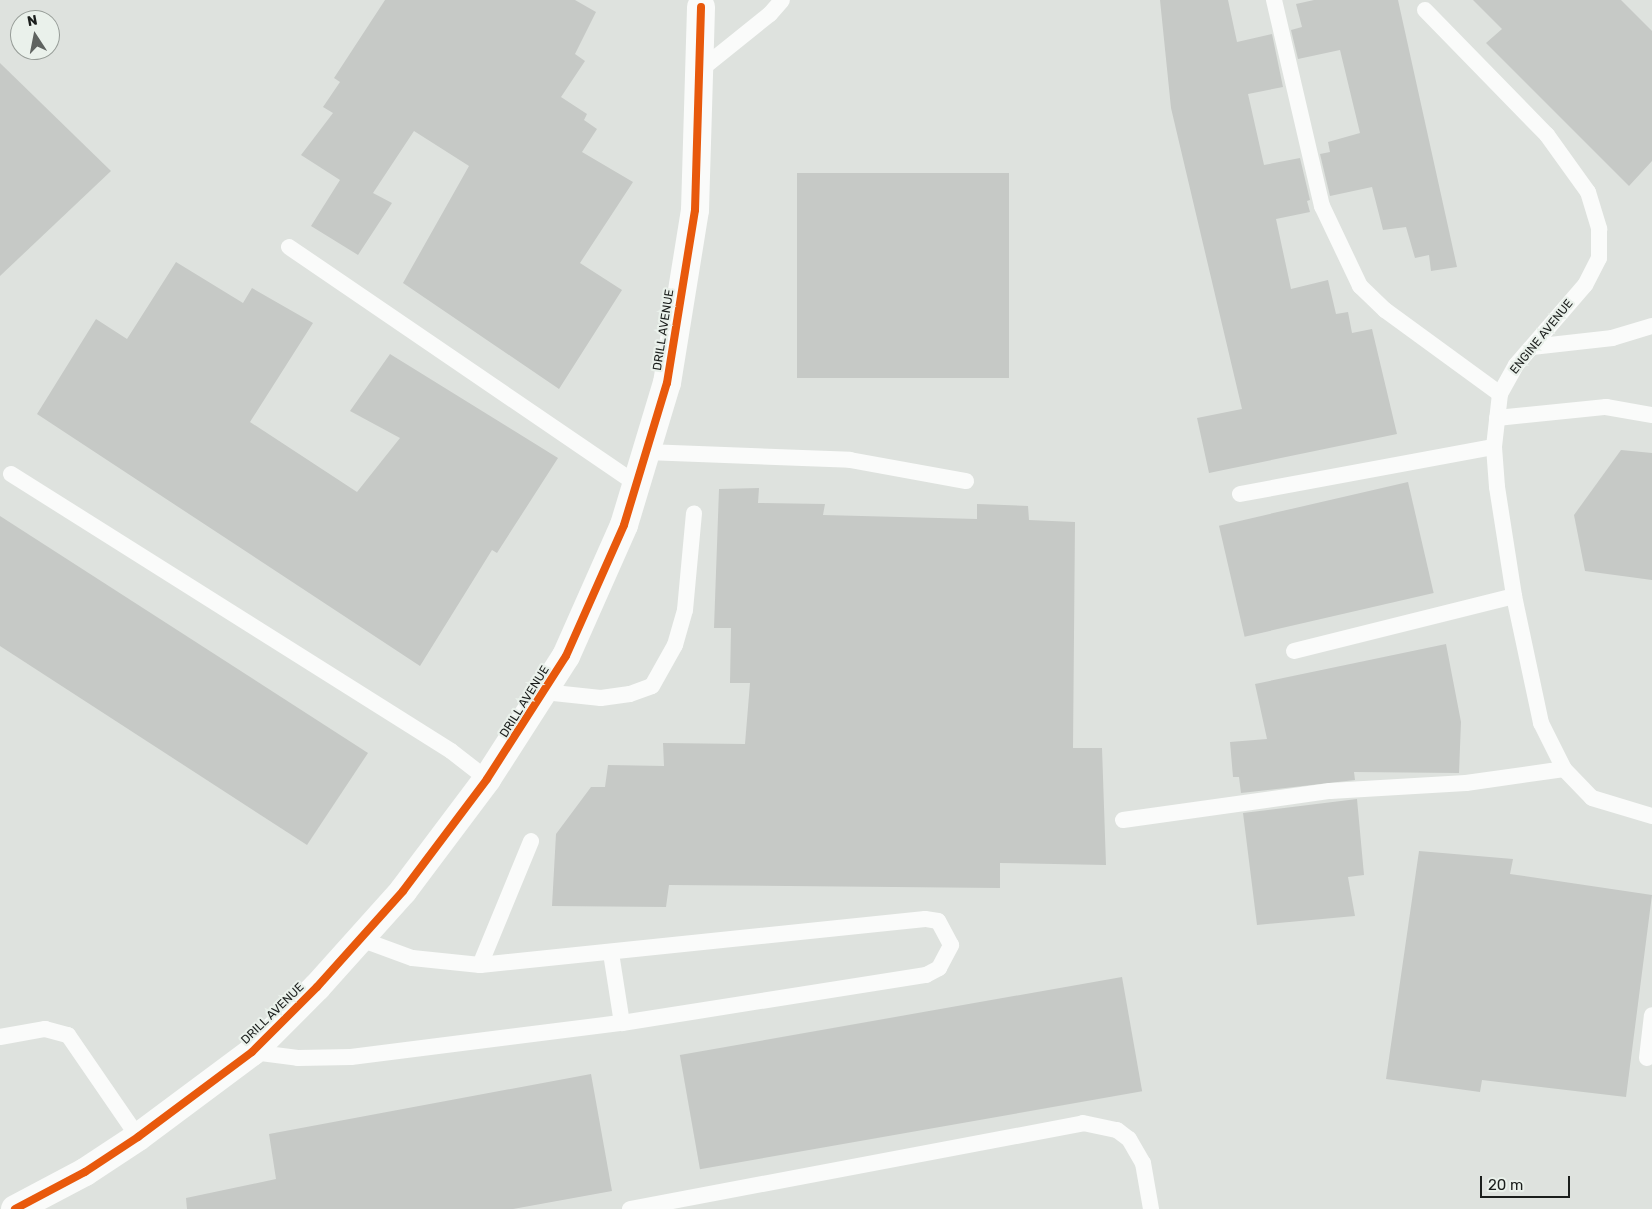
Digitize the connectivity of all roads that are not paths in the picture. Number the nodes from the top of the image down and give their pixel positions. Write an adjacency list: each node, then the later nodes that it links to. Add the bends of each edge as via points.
1 (782, 0): 5 (lane, via 770,14)
2 (1274, 0): 9 (lane, via 1322,206 1360,286 1385,310)
3 (701, 7): 5 (street, DRILL AVENUE)
4 (1425, 10): 8 (lane, ENGINE AVENUE, via 1548,135 1588,192 1599,229 1599,258 1585,285)
5 (699, 71): 13 (street, DRILL AVENUE, via 695,210 667,383)
6 (289, 247): 16 (lane)
7 (1652, 326): 8 (lane, via 1612,338)
8 (1532, 346): 9 (lane, ENGINE AVENUE)
9 (1500, 394): 11 (lane, ENGINE AVENUE)
10 (1652, 415): 11 (lane, via 1606,407)
11 (1497, 418): 12 (lane, ENGINE AVENUE)
12 (1494, 446): 17 (lane); 19 (lane, ENGINE AVENUE)
13 (646, 452): 15 (lane, via 850,460); 16 (street, DRILL AVENUE)
14 (11, 474): 23 (lane, via 451,751)
15 (966, 481)
16 (636, 484): 21 (street, DRILL AVENUE, via 624,525 574,638)
17 (1240, 494)
18 (694, 513): 21 (lane, via 685,610 675,645 652,686 630,694 601,698)
19 (1514, 596): 20 (lane); 22 (lane, ENGINE AVENUE, via 1540,723)
20 (1294, 651)
21 (544, 692): 23 (street, DRILL AVENUE)
22 (1564, 769): 24 (lane, ENGINE AVENUE, via 1592,798); 25 (lane, via 1466,783 1330,791)
23 (487, 780): 27 (street, DRILL AVENUE, via 403,891)
24 (1652, 816)
25 (1122, 820)
26 (531, 841): 29 (lane)
27 (360, 940): 29 (lane, via 412,958); 33 (street, DRILL AVENUE)
28 (611, 953): 29 (lane); 31 (lane); 31 (lane, via 925,919 938,921 951,945 939,968 926,975)
29 (480, 965)
30 (1652, 1015): 34 (lane)
31 (622, 1023): 33 (lane, via 351,1057 298,1058)
32 (0, 1037): 35 (lane, via 45,1029 68,1034)
33 (252, 1052): 35 (street, DRILL AVENUE)
34 (1647, 1058)
35 (138, 1137): 36 (street, DRILL AVENUE)
36 (14, 1209)
37 (630, 1209): 38 (lane, via 1083,1123 1117,1130 1129,1138 1144,1163)
38 (1151, 1209)

